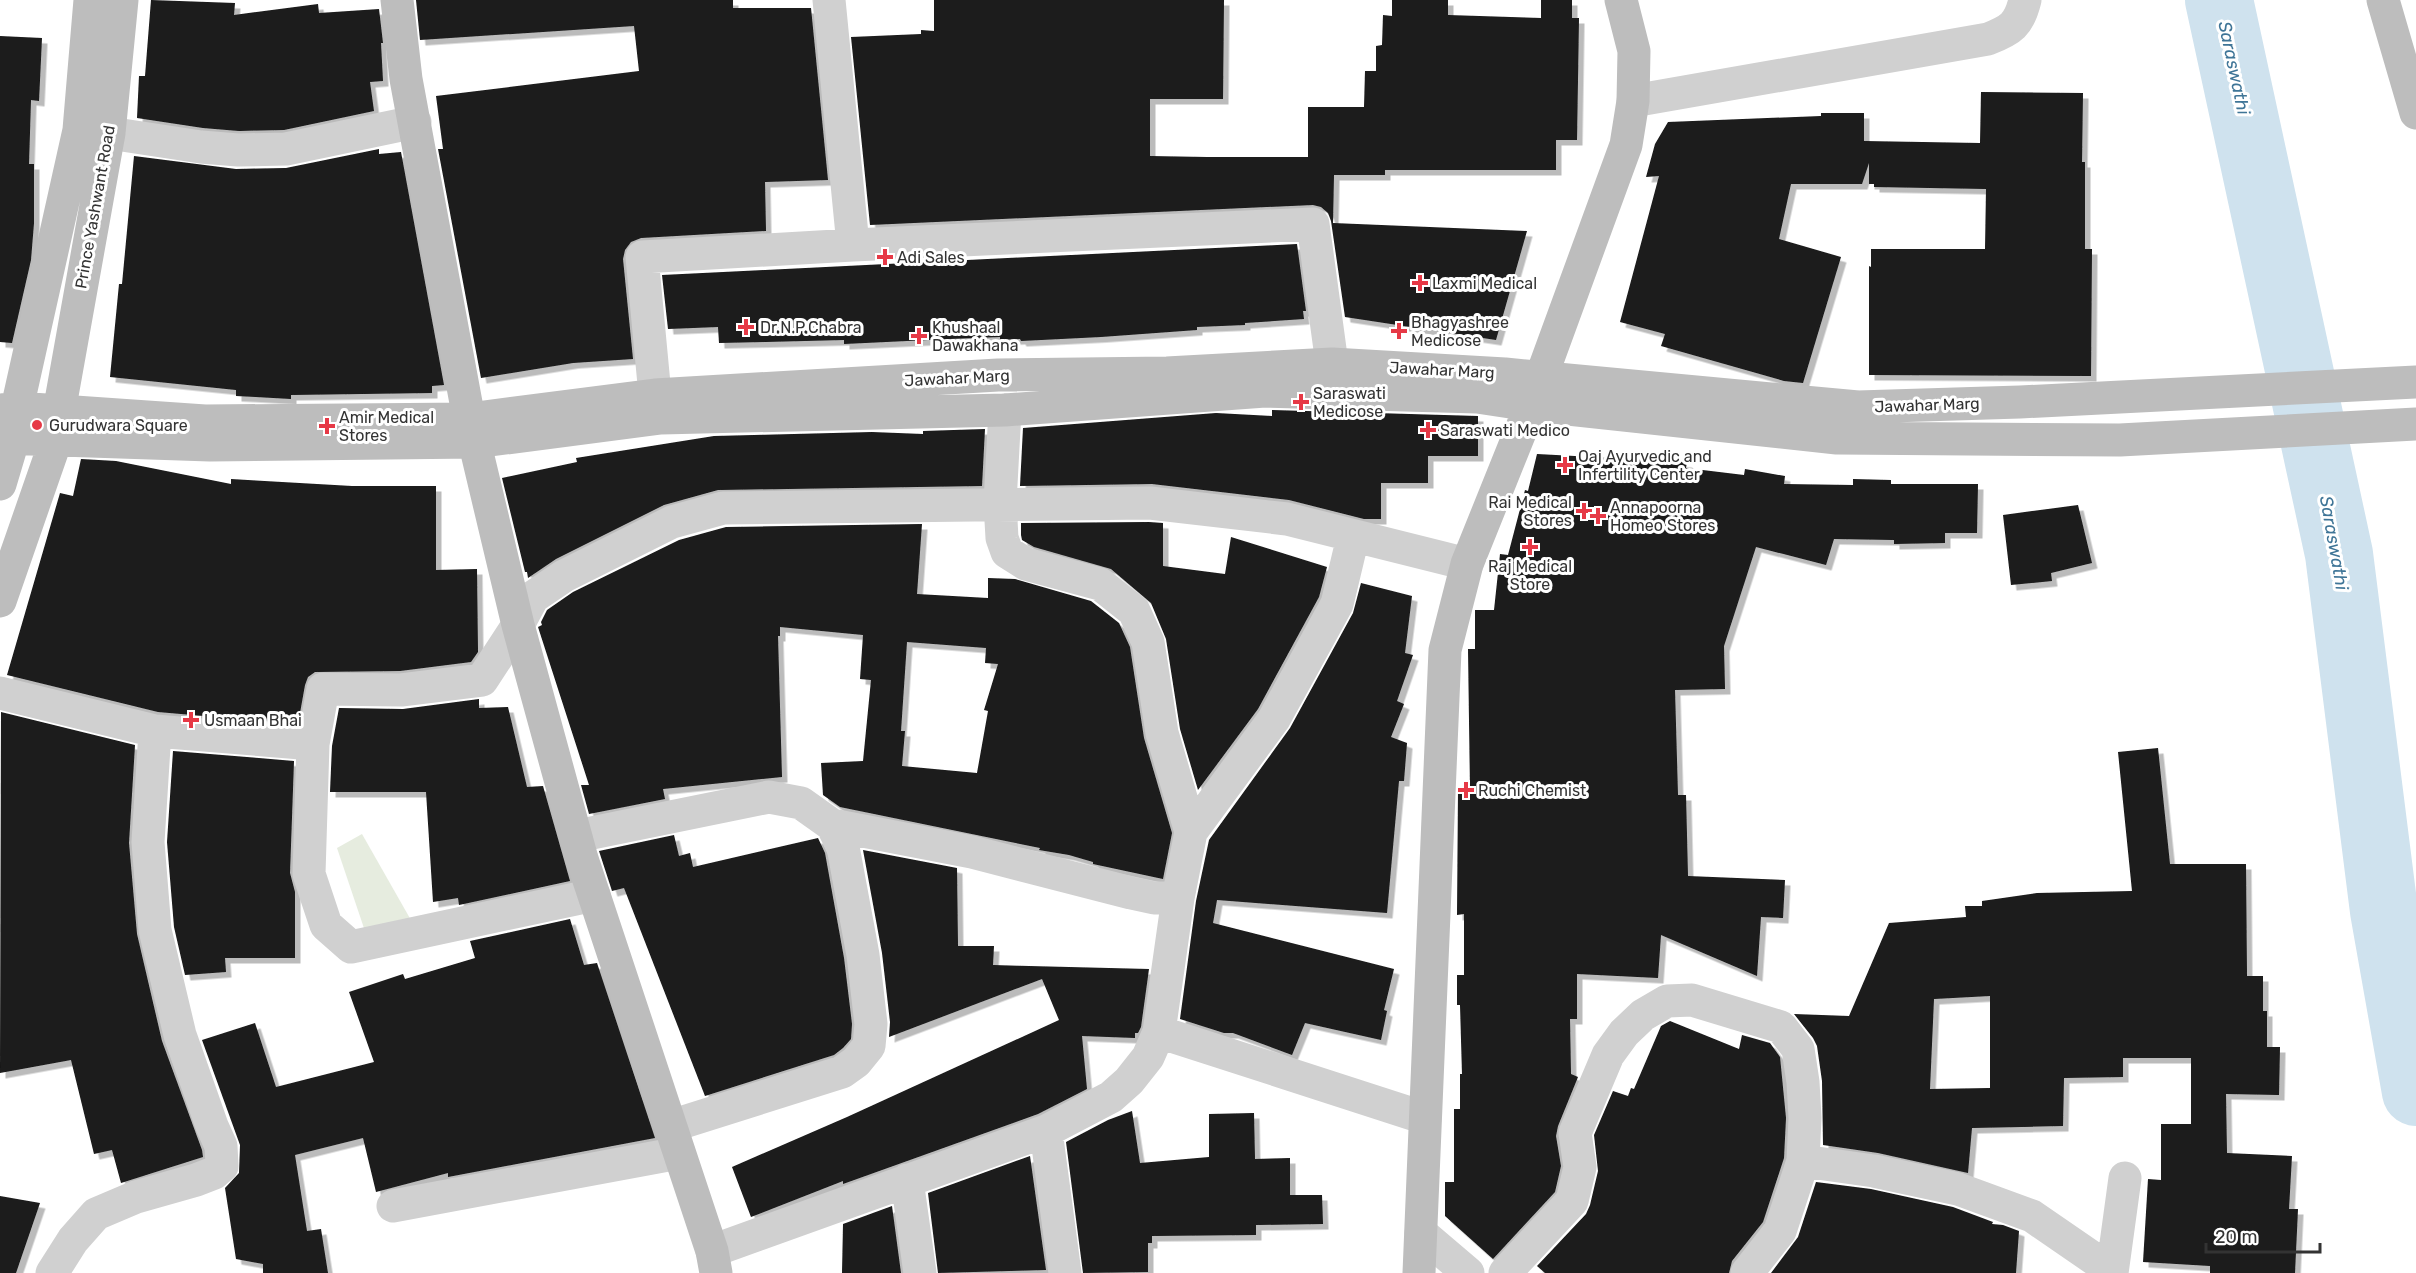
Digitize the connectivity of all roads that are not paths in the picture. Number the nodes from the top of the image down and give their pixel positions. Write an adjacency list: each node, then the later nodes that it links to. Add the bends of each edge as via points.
1 (90, 0): 18 (main road, Prince Yashwant Road, via 79,130)
2 (122, 0): 11 (main road, Prince Yashwant Road)
3 (397, 0): 10 (main road)
4 (829, 0): 12 (street)
5 (1621, 0): 8 (main road, via 1634,51)
6 (2025, 0): 8 (street, via 2021,17 2008,30 1988,39)
7 (2383, 0): 9 (main road)
8 (1633, 101): 15 (main road, via 1626,145)
9 (2416, 113)
10 (415, 122): 11 (street, via 286,148 238,150); 21 (main road)
11 (109, 134): 20 (main road, Prince Yashwant Road)
12 (853, 245): 13 (street, via 1313,225); 16 (street, via 642,256)
13 (1332, 364): 15 (main road, Jawahar Marg); 16 (main road, Jawahar Marg, via 1167,373 998,375)
14 (2409, 383): 15 (main road, Jawahar Marg, via 1858,407)
15 (1536, 391): 17 (main road, Jawahar Marg, via 1477,397 1265,391); 19 (main road, Jawahar Marg, via 1837,438 2120,440); 25 (main road)
16 (655, 395): 21 (main road, Jawahar Marg)
17 (1005, 410): 21 (main road, Jawahar Marg, via 661,418); 23 (street)
18 (8, 424): 20 (main road); 22 (main road, Prince Yashwant Road)
19 (2410, 424)
20 (58, 426): 21 (main road, via 210,445); 26 (main road, Prince Yashwant Road)
21 (472, 430): 27 (main road)
22 (0, 484)
23 (1000, 503): 24 (street, via 1150,503 1287,519); 27 (street, via 723,508 672,522 564,576 533,597); 32 (street, via 1007,552 1026,564 1100,584 1134,611 1148,642 1162,732)
24 (1353, 537): 25 (street); 32 (street, via 1337,604 1274,719)
25 (1467, 564): 37 (main road, via 1445,650)
26 (0, 602)
27 (518, 625): 30 (street, via 482,680 401,690 323,689); 33 (main road)
28 (0, 693): 29 (street)
29 (155, 731): 30 (street); 47 (street, via 148,842 155,930 180,1035 221,1146 222,1166 196,1180 136,1197 96,1214)
30 (313, 744): 34 (street, via 309,874 326,925 351,947)
31 (832, 825): 33 (street, via 801,803 769,797); 35 (street, via 972,852 1154,898); 39 (street, via 843,847 863,956 871,1024 869,1047 842,1072)
32 (1191, 832): 35 (street)
33 (577, 836): 34 (main road)
34 (594, 894): 39 (main road)
35 (1178, 898): 36 (street)
36 (1159, 1032): 37 (street); 38 (street, via 1148,1057 1111,1097)
37 (1425, 1118): 44 (main road)
38 (1046, 1131): 42 (street); 49 (street)
39 (675, 1140): 43 (street); 45 (main road)
40 (1803, 1161): 46 (street, via 1958,1189 2032,1216); 52 (street, via 1805,1118 1798,1049 1781,1027 1692,1000 1667,1001 1643,1015 1608,1055 1575,1133 1580,1167 1572,1201); 53 (street, via 1780,1231)
41 (2125, 1178): 46 (street)
42 (908, 1180): 45 (street); 48 (street)
43 (393, 1206)
44 (1421, 1233): 50 (main road); 51 (street)
45 (714, 1262)
46 (2112, 1272)
47 (52, 1273)
48 (920, 1273)
49 (1065, 1273)
50 (1419, 1273)
51 (1467, 1273)
52 (1505, 1273)
53 (1747, 1273)

